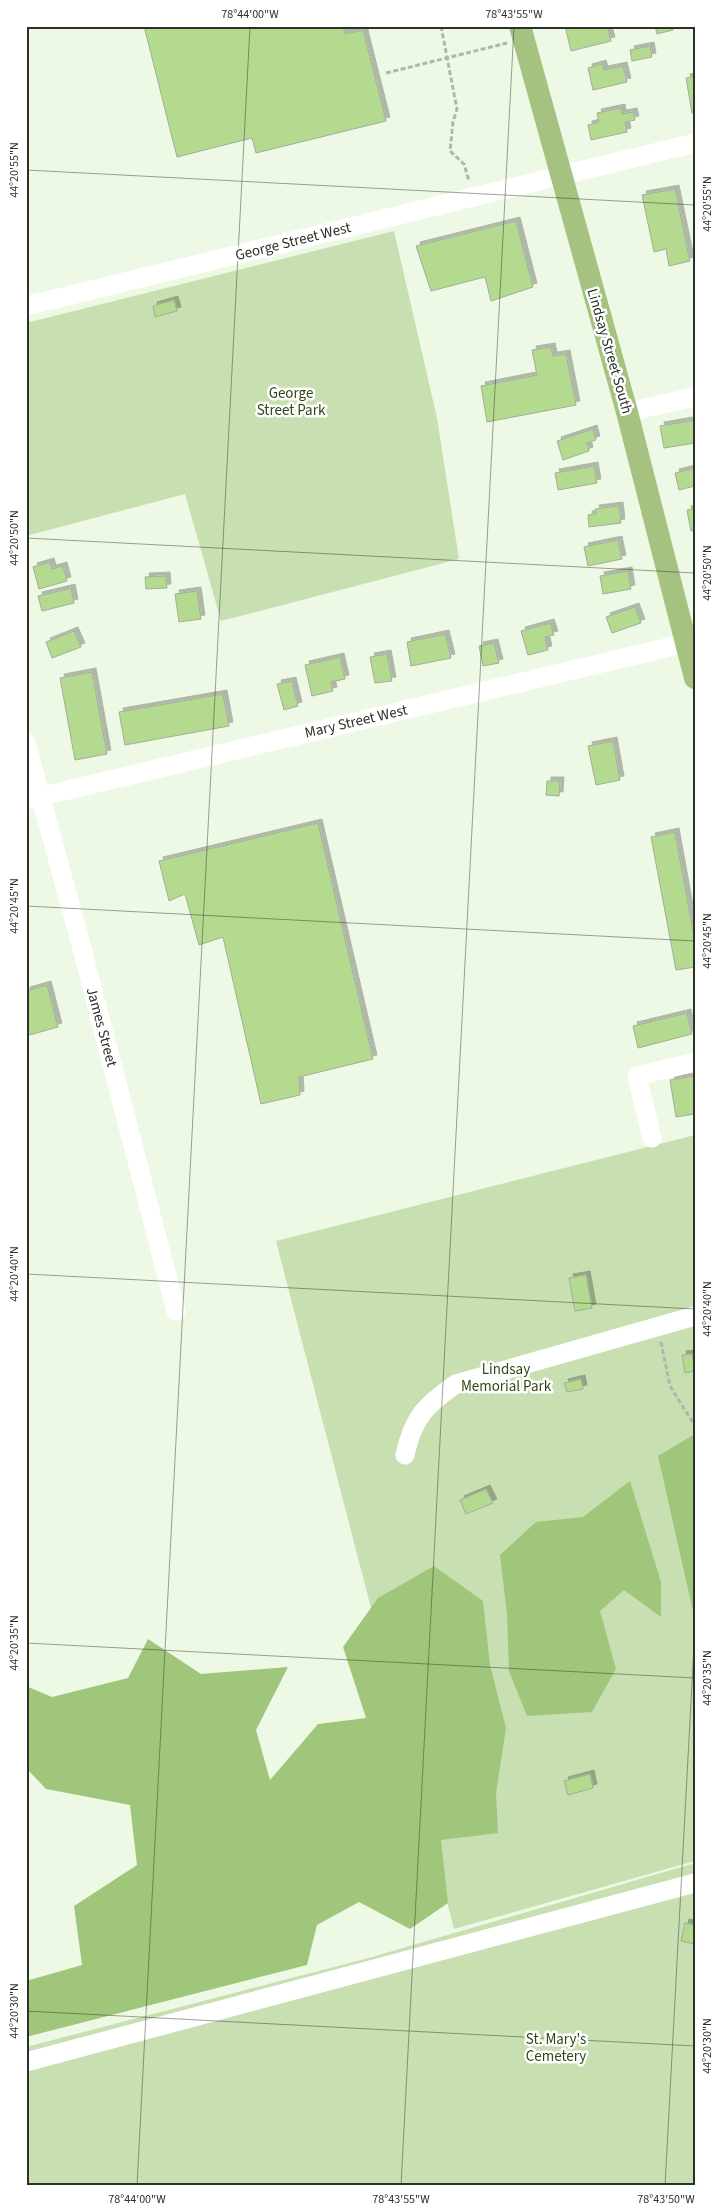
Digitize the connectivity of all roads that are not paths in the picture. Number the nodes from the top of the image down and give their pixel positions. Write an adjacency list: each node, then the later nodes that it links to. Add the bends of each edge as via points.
1 (522, 33): 3 (main road, Lindsay Street South)
2 (695, 143): 3 (street, George Street West)
3 (560, 174): 4 (street, George Street West); 6 (main road, Lindsay Street South)
4 (26, 306)
5 (695, 397): 6 (street)
6 (627, 412): 7 (main road, Lindsay Street South)
7 (690, 642): 8 (main road, Lindsay Street South); 10 (street, Mary Street West)
8 (695, 678)
9 (26, 743): 10 (street, James Street)
10 (33, 798): 13 (street, James Street)
11 (695, 1062): 12 (street, via 637,1076)
12 (652, 1138)
13 (176, 1311)
14 (695, 1316): 15 (street, via 456,1384 430,1402 417,1419)
15 (405, 1454)
16 (695, 1883): 17 (street)
17 (26, 2062)

